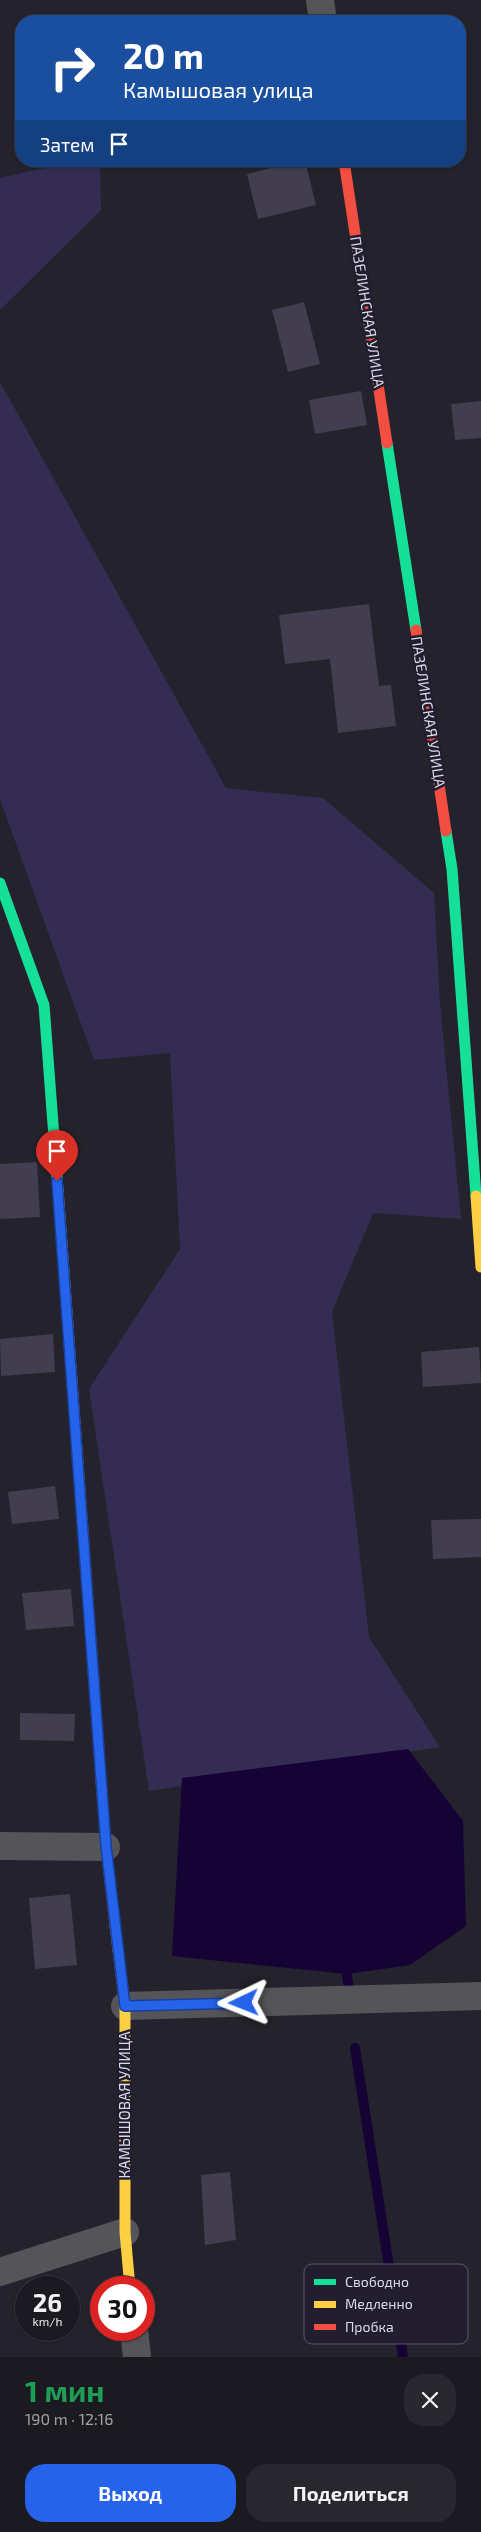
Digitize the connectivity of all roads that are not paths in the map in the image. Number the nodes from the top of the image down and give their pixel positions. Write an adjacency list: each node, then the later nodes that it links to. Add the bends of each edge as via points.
1 (320, 0): 2 (street)
2 (322, 15)
3 (345, 167): 5 (street, ПАЗЕЛИНСКАЯ УЛИЦА, via 452,869)
4 (0, 883): 7 (street, КАМЫШОВАЯ УЛИЦА, via 44,1005)
5 (481, 1267)
6 (0, 1846): 7 (street)
7 (106, 1846): 9 (street, КАМЫШОВАЯ УЛИЦА)
8 (481, 1996): 9 (street)
9 (125, 2006): 10 (street, КАМЫШОВАЯ УЛИЦА)
10 (124, 2232): 11 (street); 12 (street, КАМЫШОВАЯ УЛИЦА)
11 (0, 2272)
12 (129, 2276)
13 (135, 2341): 14 (street)
14 (137, 2357)

